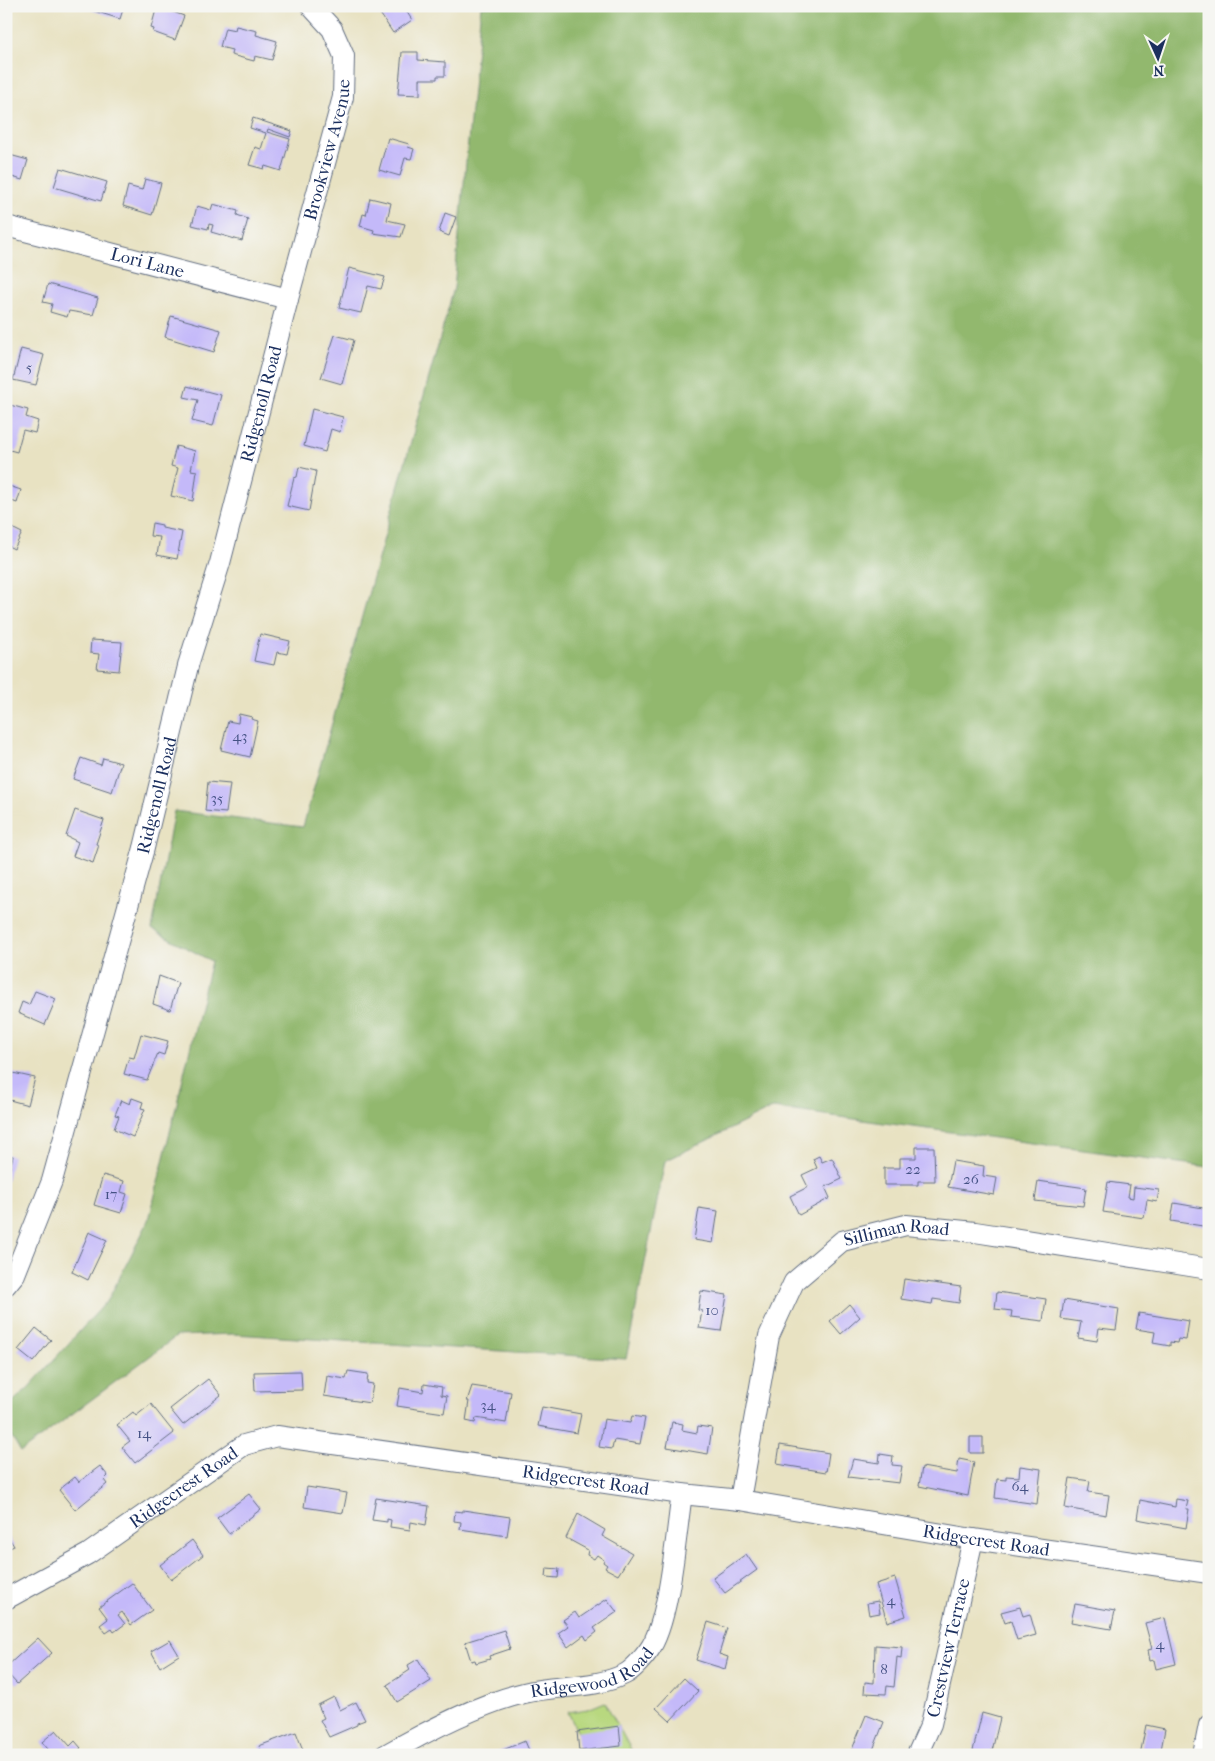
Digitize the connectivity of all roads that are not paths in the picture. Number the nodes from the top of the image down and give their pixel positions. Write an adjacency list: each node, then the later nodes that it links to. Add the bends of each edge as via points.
1 (312, 6): 3 (street, Brookview Avenue, via 332,29 344,56 344,96)
2 (6, 226): 3 (street, Lori Lane)
3 (288, 299): 5 (street, Ridgenoll Road, via 220,563 189,662 144,848 52,1181 15,1274)
4 (1209, 1269): 7 (street, Silliman Road, via 975,1232 906,1225 842,1241 794,1282 769,1336)
5 (6, 1285)
6 (682, 1494): 7 (street, Ridgecrest Road); 10 (street, Ridgecrest Road, via 277,1436 244,1445 88,1554); 12 (street, Ridgewood Road, via 664,1615 650,1649 627,1674 590,1684 524,1693 476,1710)
7 (740, 1500): 8 (street, Ridgecrest Road)
8 (973, 1539): 9 (street, Ridgecrest Road); 13 (street, Crestview Terrace, via 931,1724)
9 (1209, 1573)
10 (6, 1599)
11 (1209, 1726): 14 (street)
12 (385, 1755)
13 (918, 1755)
14 (1203, 1755)

